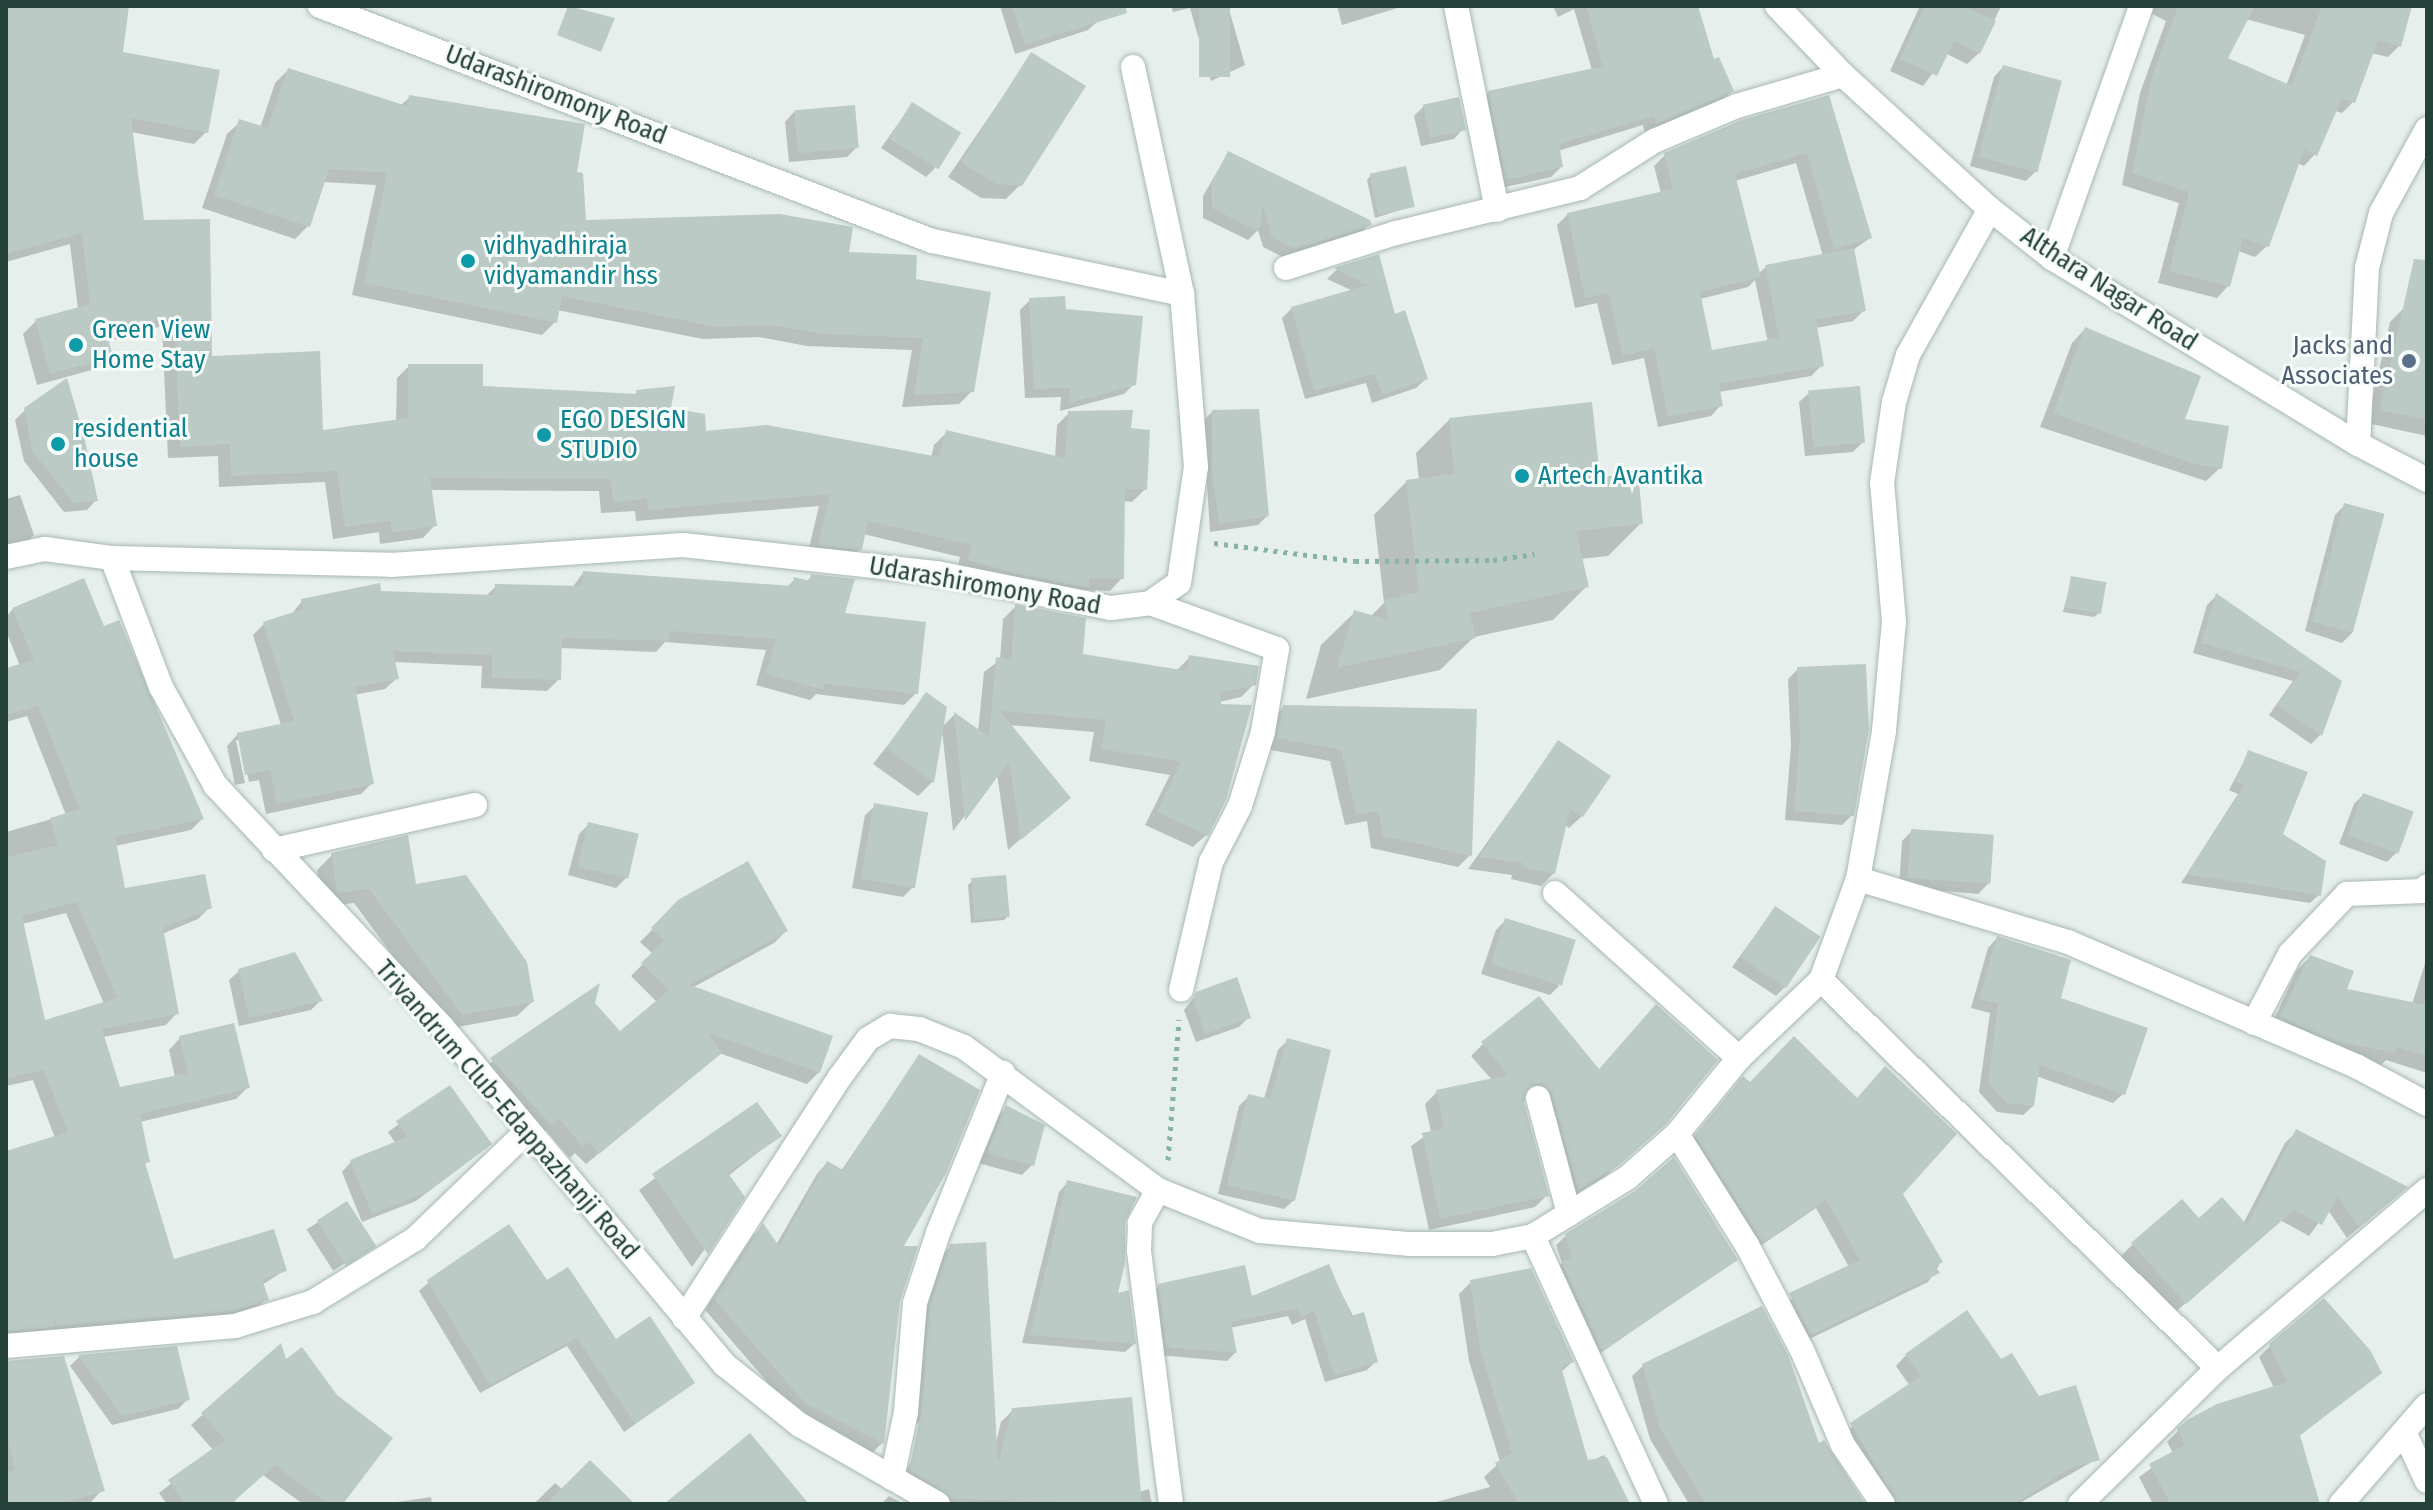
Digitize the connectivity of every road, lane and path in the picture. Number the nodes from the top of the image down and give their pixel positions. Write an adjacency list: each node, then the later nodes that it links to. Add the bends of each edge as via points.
1 (320, 6): 5 (street, Udarashiromony Road)
2 (1456, 6): 10 (street)
3 (1777, 6): 7 (street, Althara Nagar Road)
4 (2141, 6): 11 (street)
5 (388, 17): 13 (street, Udarashiromony Road, via 932,241)
6 (1133, 67): 13 (street)
7 (1843, 75): 9 (street, Althara Nagar Road); 10 (street, via 1737,106 1654,141 1580,188)
8 (2427, 129): 14 (street, via 2381,213 2367,268)
9 (1990, 209): 11 (street, Althara Nagar Road); 23 (street, via 1908,355 1894,402 1882,483 1894,622 1876,794)
10 (1497, 210): 12 (street, via 1396,233)
11 (2052, 258): 14 (street, Althara Nagar Road)
12 (1286, 268)
13 (1182, 294): 16 (street, via 1196,467)
14 (2358, 444): 15 (street, Althara Nagar Road)
15 (2427, 480)
16 (1185, 539): 17 (path, via 1355,561 1493,560); 20 (street, via 1179,583)
17 (1535, 554)
18 (6, 557): 19 (street, Udarashiromony Road, via 45,549)
19 (112, 558): 20 (street, Udarashiromony Road, via 391,565 683,545 937,573 1111,608); 22 (street, Trivandrum Club-Edappazhanji Road, via 161,687 208,773)
20 (1150, 603): 27 (street, via 1277,649 1263,732 1240,806 1211,862)
21 (475, 805): 22 (street)
22 (274, 850): 33 (street, Trivandrum Club-Edappazhanji Road, via 443,1028)
23 (1858, 879): 26 (street); 28 (street, via 2068,942)
24 (2427, 886): 28 (street, via 2423,891 2347,894 2290,954)
25 (1555, 893): 29 (street)
26 (1821, 980): 29 (street); 41 (street)
27 (1181, 990): 36 (path)
28 (2254, 1023): 32 (street)
29 (1739, 1058): 34 (street)
30 (1003, 1073): 36 (street); 39 (street, via 964,1047 919,1029 890,1026 868,1039); 44 (street, via 915,1303 909,1384)
31 (1538, 1098): 37 (street)
32 (2427, 1104)
33 (526, 1132): 39 (street, Trivandrum Club-Edappazhanji Road); 40 (street, via 415,1239 313,1302 235,1326)
34 (1677, 1134): 37 (street, via 1627,1178); 49 (street, via 1747,1245 1802,1350 1843,1445)
35 (2427, 1190): 41 (street)
36 (1162, 1191): 38 (street, via 1260,1231 1410,1244 1492,1244); 47 (street, via 1140,1223 1139,1251)
37 (1569, 1214): 38 (street)
38 (1533, 1236): 48 (street)
39 (684, 1318): 44 (street, Trivandrum Club-Edappazhanji Road, via 725,1365 800,1425)
40 (6, 1346)
41 (2218, 1368): 50 (street)
42 (2427, 1405): 43 (street)
43 (2404, 1432): 45 (street); 51 (street)
44 (892, 1478): 46 (street, Trivandrum Club-Edappazhanji Road)
45 (2427, 1481)
46 (938, 1504)
47 (1171, 1504)
48 (1656, 1504)
49 (1883, 1504)
50 (2080, 1504)
51 (2341, 1504)

